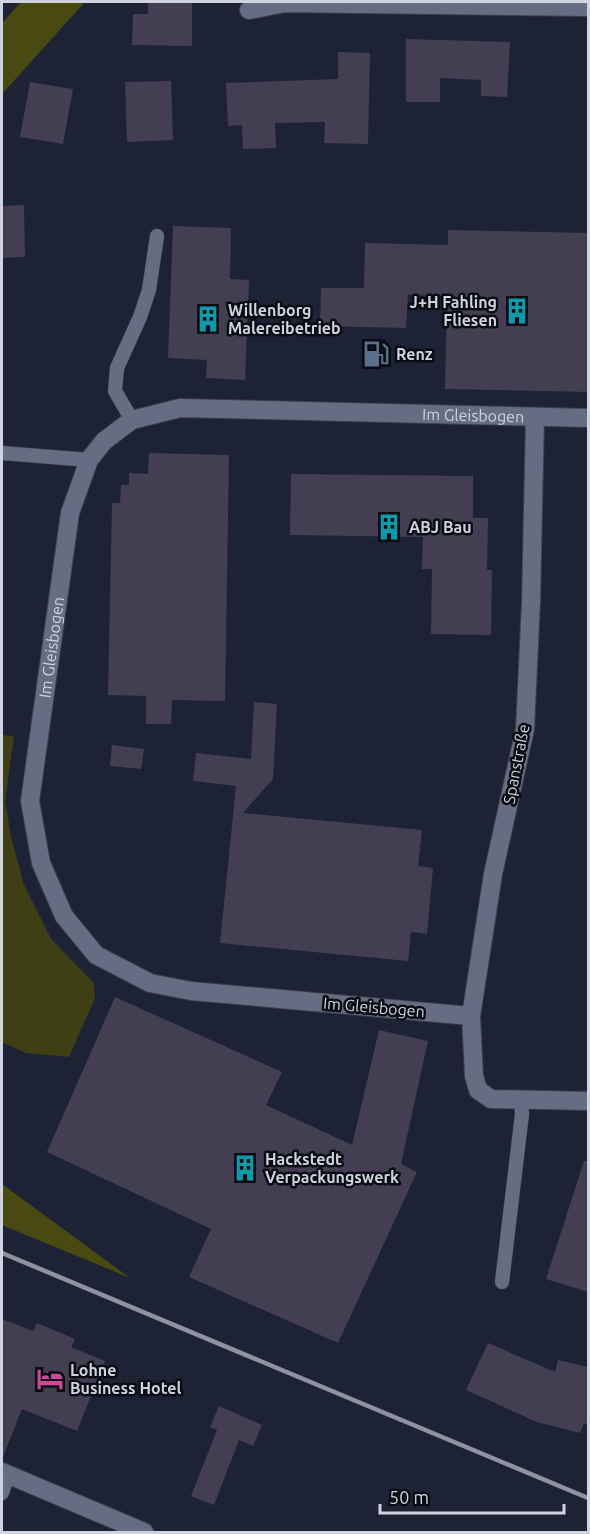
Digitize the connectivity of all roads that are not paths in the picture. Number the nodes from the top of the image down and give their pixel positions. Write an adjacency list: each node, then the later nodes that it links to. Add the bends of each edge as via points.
1 (530, 4): 2 (street); 3 (street, via 285,3)
2 (588, 7)
3 (249, 10)
4 (157, 236): 7 (lane, via 140,317 117,368 115,391)
5 (535, 418): 6 (street, Im Gleisbogen); 7 (street, Im Gleisbogen, via 180,408); 10 (street, Spanstraße, via 525,729 493,874)
6 (588, 418)
7 (132, 420): 9 (street, Im Gleisbogen, via 104,441)
8 (2, 453): 9 (lane)
9 (89, 460): 10 (street, Im Gleisbogen, via 70,513 30,801 41,863 64,916 96,955 150,983 191,991)
10 (471, 1016): 11 (street, Spanstraße, via 478,1090 491,1099)
11 (521, 1099): 12 (street); 13 (lane)
12 (588, 1101)
13 (502, 1282)
14 (5, 1473): 15 (lane); 16 (street)
15 (2, 1493)
16 (144, 1533)

